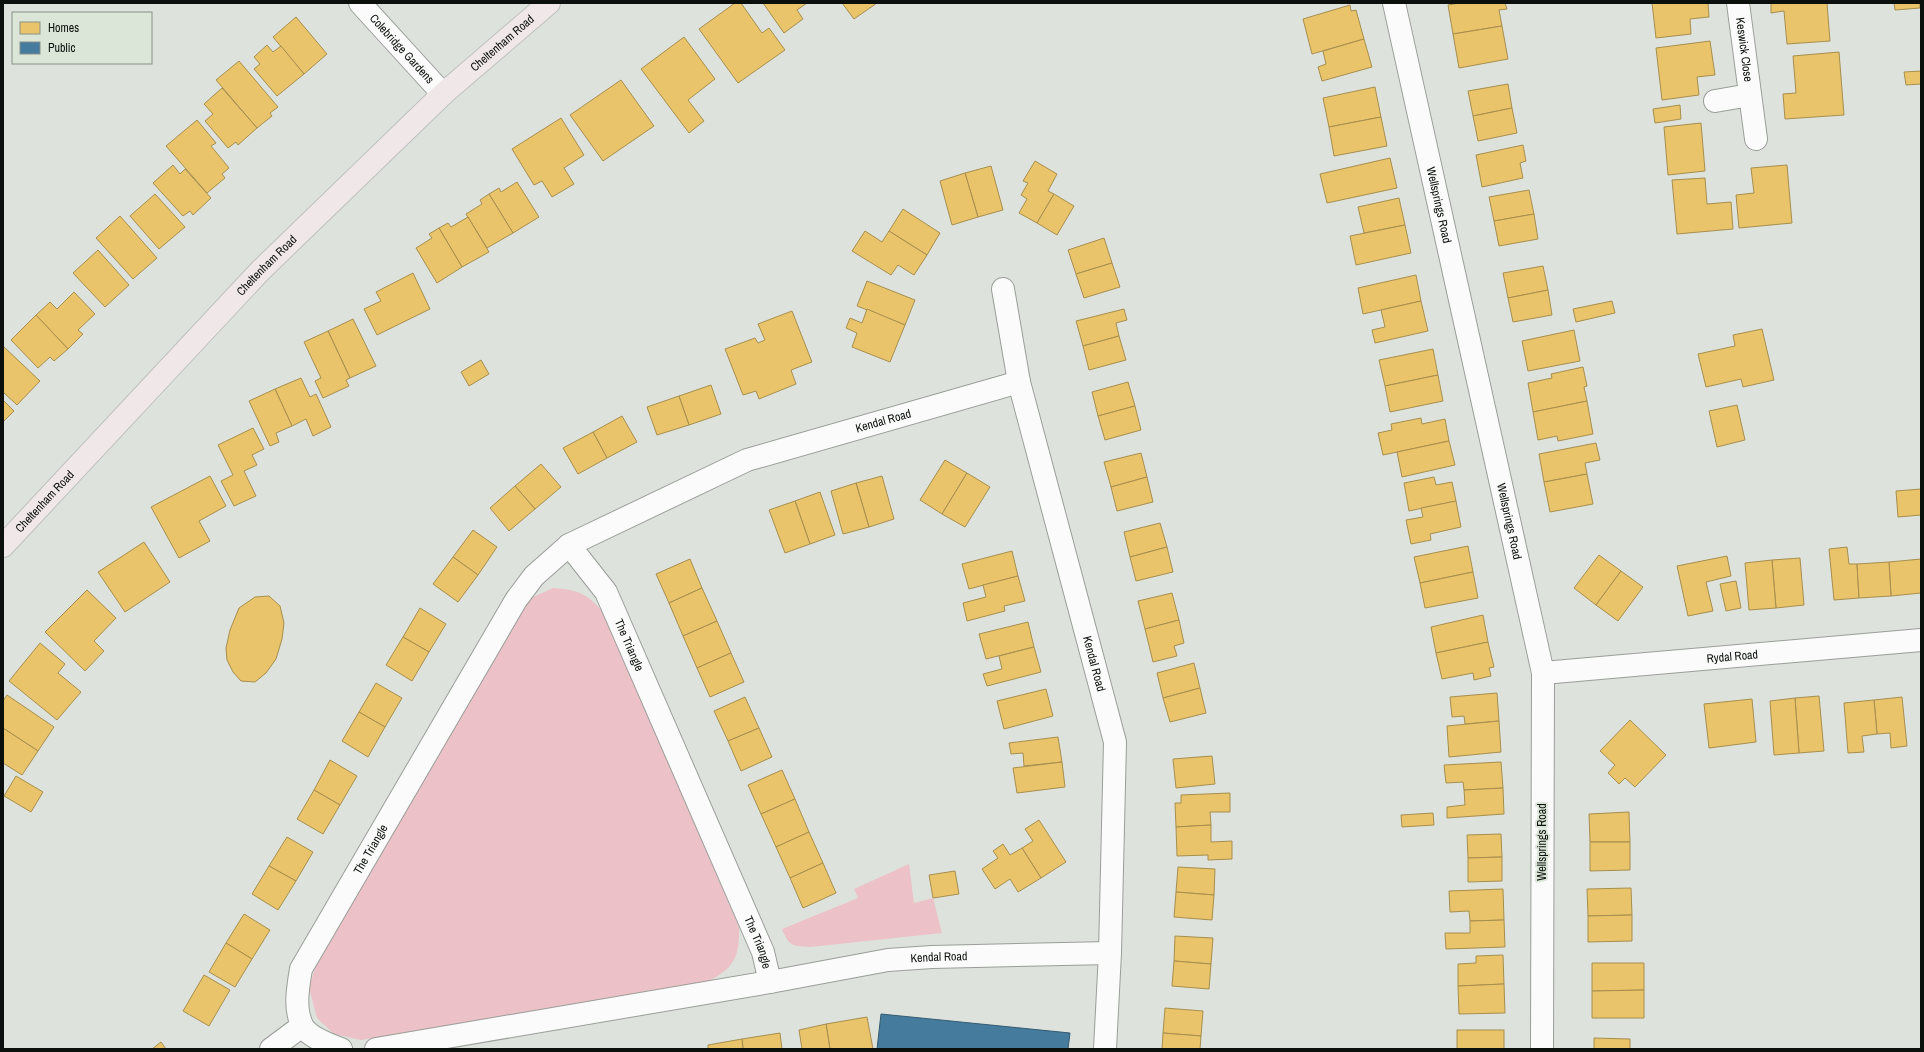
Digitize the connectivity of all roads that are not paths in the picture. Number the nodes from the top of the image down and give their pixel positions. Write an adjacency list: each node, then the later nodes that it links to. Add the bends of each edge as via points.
1 (360, 3): 5 (street, Colebridge Gardens)
2 (549, 3): 5 (main road, Cheltenham Road)
3 (1394, 3): 15 (street, Wellsprings Road)
4 (1738, 3): 6 (street, Keswick Close)
5 (443, 94): 13 (main road, Cheltenham Road, via 260,271)
6 (1750, 95): 7 (street, Keswick Close); 8 (street, Keswick Close)
7 (1715, 100)
8 (1756, 139)
9 (1003, 289): 10 (street, Kendal Road)
10 (1019, 382): 11 (street, Kendal Road); 16 (street, Kendal Road, via 1115,742)
11 (746, 460): 12 (street, The Triangle)
12 (569, 545): 17 (street, The Triangle, via 606,592 763,952); 18 (street, The Triangle, via 534,576 516,600 301,969 296,994)
13 (3, 546)
14 (1921, 640): 15 (street, Rydal Road)
15 (1543, 673): 23 (street, Wellsprings Road)
16 (1110, 953): 17 (street, Kendal Road, via 888,960); 22 (street, Kendal Road)
17 (770, 982): 21 (street, The Triangle)
18 (302, 1026): 19 (street); 20 (street, via 321,1042)
19 (271, 1049)
20 (341, 1049)
21 (376, 1049)
22 (1105, 1049)
23 (1542, 1049)

